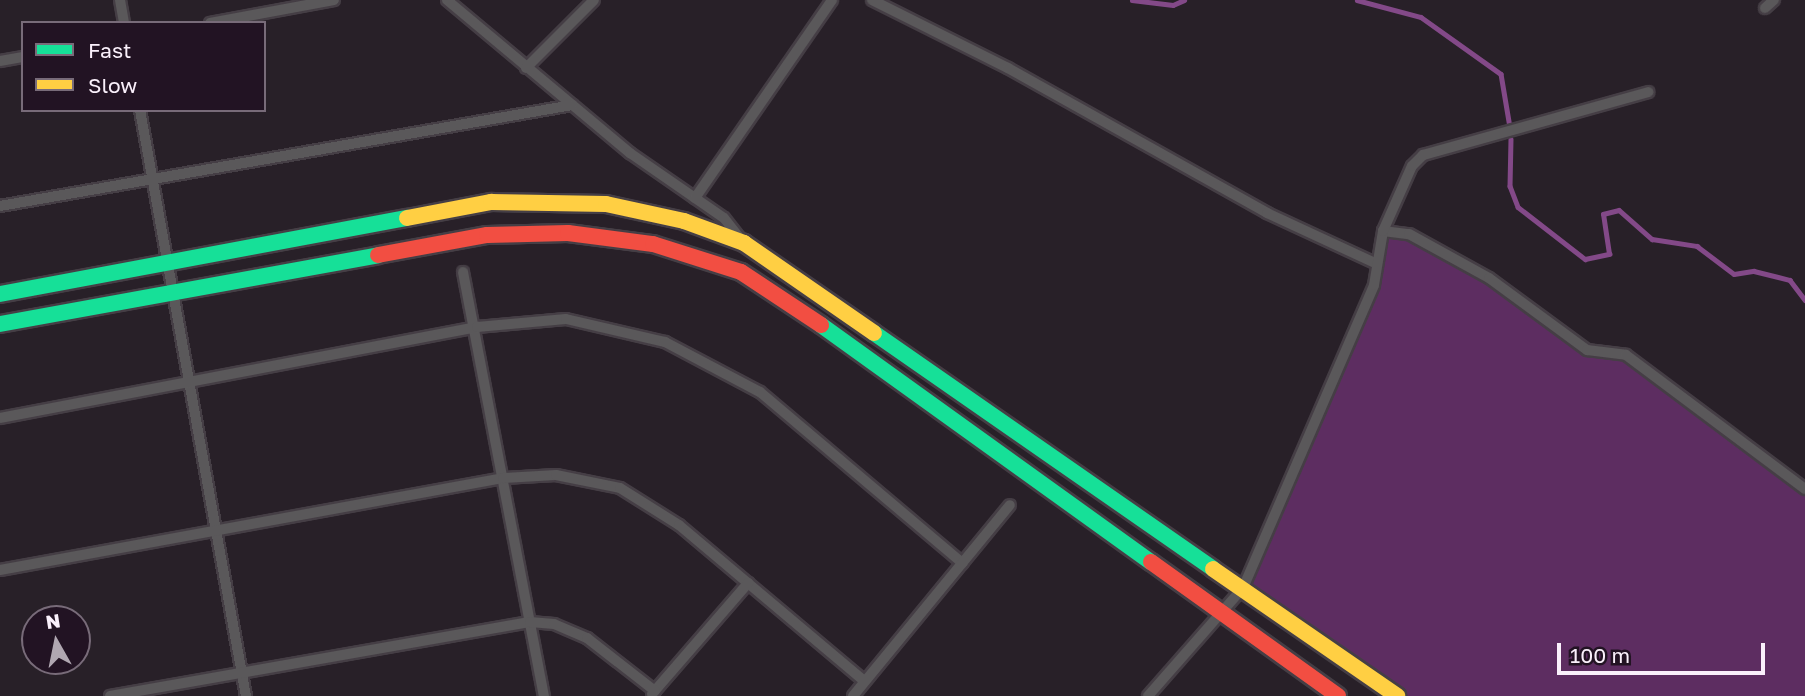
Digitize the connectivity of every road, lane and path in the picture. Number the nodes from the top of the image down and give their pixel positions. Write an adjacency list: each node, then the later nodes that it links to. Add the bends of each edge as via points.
1 (120, 0): 9 (street)
2 (334, 0): 10 (street)
3 (447, 0): 13 (street)
4 (594, 0): 13 (street)
5 (832, 0): 18 (street)
6 (872, 0): 23 (street, via 1008,68 1267,213)
7 (1774, 0): 8 (street)
8 (1765, 8)
9 (124, 21)
10 (221, 21)
11 (21, 57): 12 (street)
12 (0, 61)
13 (526, 68): 15 (street)
14 (1648, 92): 20 (street, via 1423,155 1412,166)
15 (572, 105): 17 (street); 18 (street)
16 (140, 112): 17 (street)
17 (152, 176): 19 (street); 22 (street)
18 (695, 198): 21 (street, via 723,218)
19 (0, 206)
20 (1382, 230): 23 (street); 32 (street, via 1409,234 1489,278 1587,350 1626,355)
21 (744, 243): 22 (street, via 684,221 606,205 491,202); 38 (street)
22 (167, 262): 25 (street); 26 (street)
23 (1375, 263): 38 (street, via 1374,285)
24 (463, 272): 28 (street)
25 (172, 290): 27 (street); 29 (street); 39 (street, via 487,235 568,233 653,244 740,272 776,293)
26 (0, 294)
27 (0, 324)
28 (477, 327): 29 (street); 31 (street); 35 (street, via 566,319 665,342 760,392)
29 (189, 382): 30 (street); 34 (street)
30 (0, 418)
31 (503, 478): 34 (street); 37 (street, via 556,475 620,488 679,525); 40 (street)
32 (1805, 489)
33 (1010, 505): 35 (street)
34 (216, 529): 36 (street); 41 (street)
35 (962, 563): 42 (street)
36 (0, 569)
37 (748, 583): 42 (street); 43 (street)
38 (1243, 588): 39 (street); 50 (street)
39 (1226, 612): 48 (street); 49 (street)
40 (530, 622): 41 (street); 43 (street, via 554,624 587,638); 46 (street)
41 (241, 671): 44 (street); 45 (street)
42 (864, 681): 47 (street)
43 (653, 693)
44 (110, 696)
45 (246, 696)
46 (544, 696)
47 (853, 696)
48 (1149, 696)
49 (1338, 696)
50 (1396, 696)

